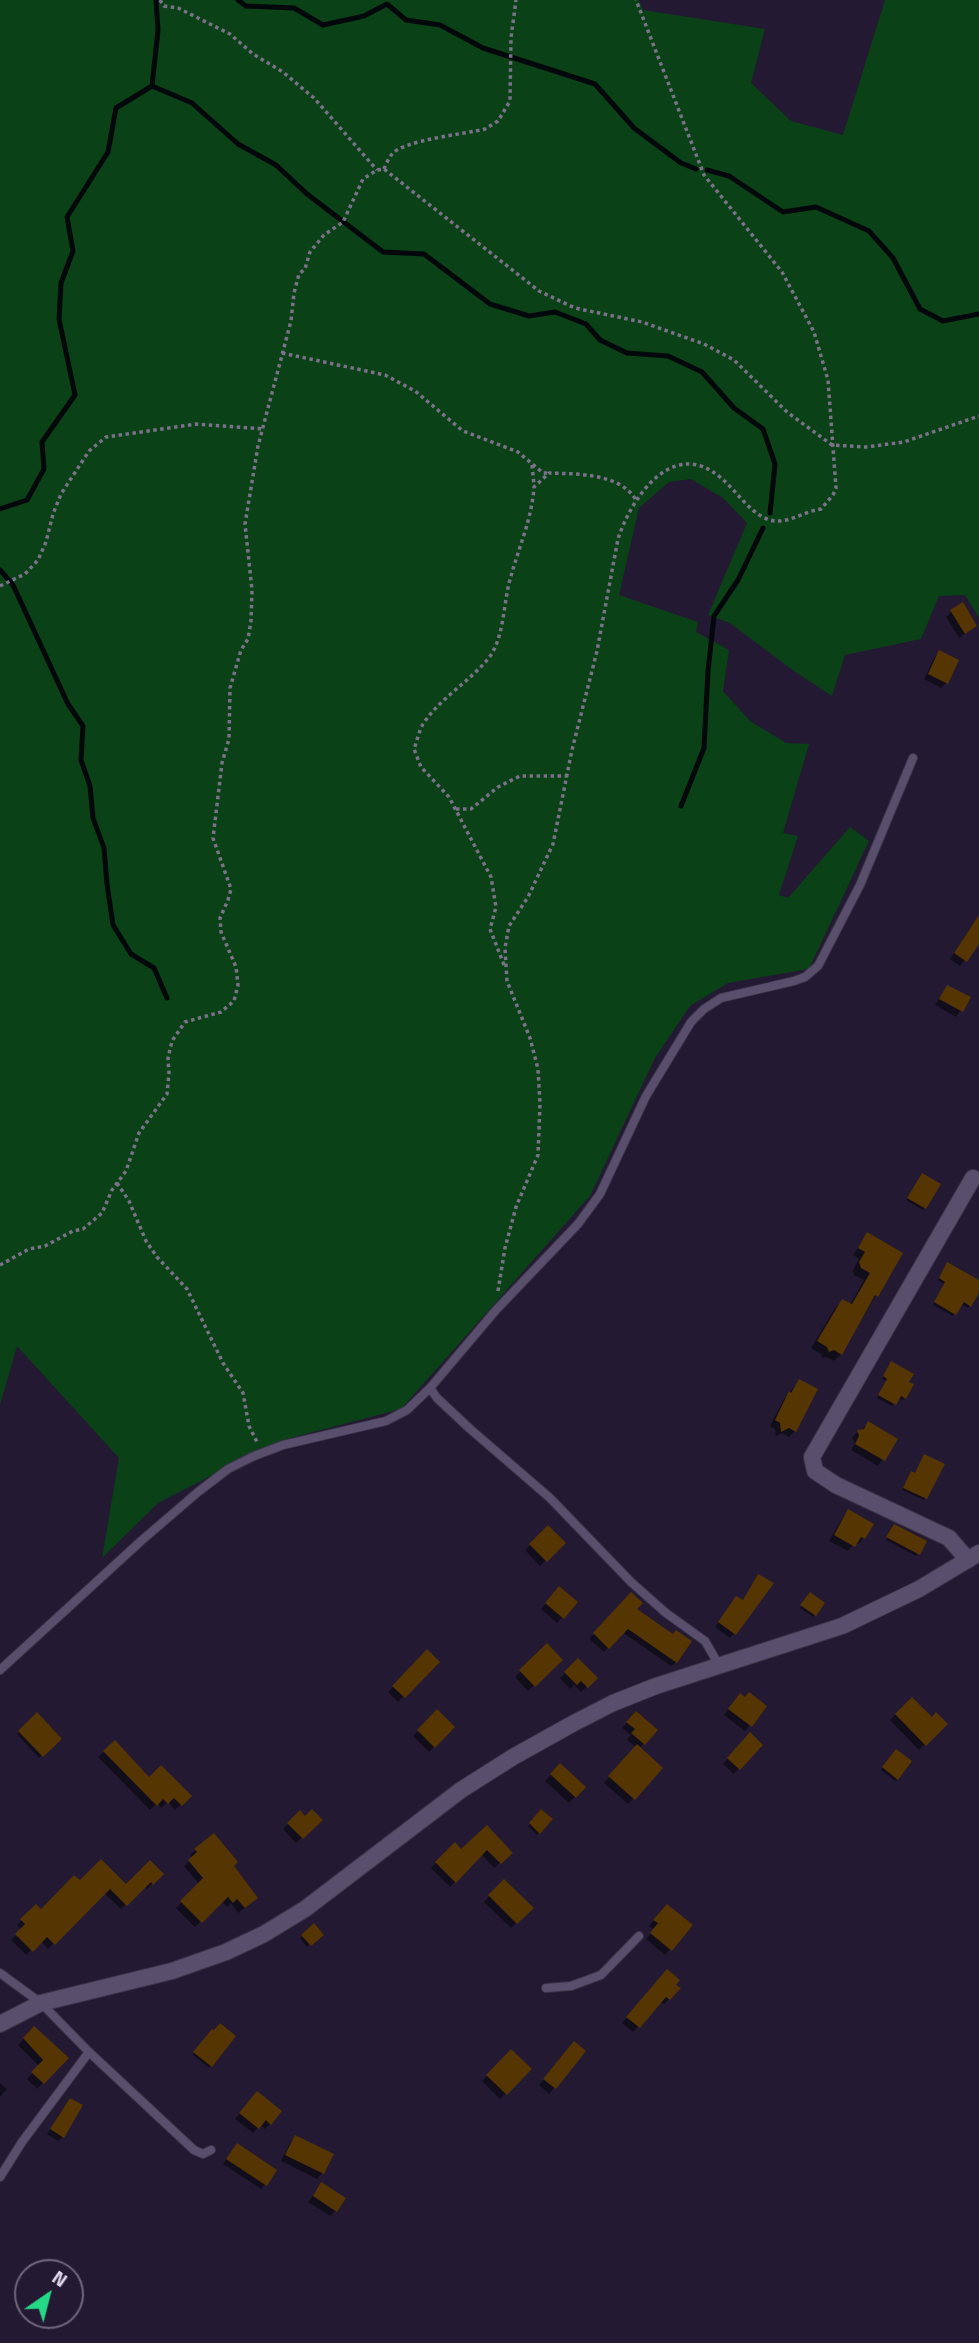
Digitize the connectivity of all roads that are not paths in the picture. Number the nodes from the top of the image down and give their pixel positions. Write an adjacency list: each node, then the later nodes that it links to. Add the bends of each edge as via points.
1 (913, 758): 3 (lane, via 860,885 818,966 805,978 721,998 691,1022 646,1096 600,1194)
2 (972, 1178): 4 (street, via 812,1457 815,1471 836,1485 949,1538)
3 (430, 1388): 5 (lane, via 550,1498 631,1582 705,1641); 6 (lane, via 407,1410 386,1421 283,1445 228,1469)
4 (974, 1556): 5 (street, via 842,1626)
5 (720, 1667): 10 (street, via 613,1703 513,1757 264,1934 172,1971)
6 (0, 1670)
7 (639, 1936): 9 (lane, via 601,1975 571,1986)
8 (0, 1973): 10 (lane)
9 (546, 1988)
10 (41, 2003): 11 (street); 12 (lane)
11 (0, 2024)
12 (89, 2052): 13 (lane, via 194,2150 203,2154); 14 (lane)
13 (211, 2150)
14 (0, 2177)

